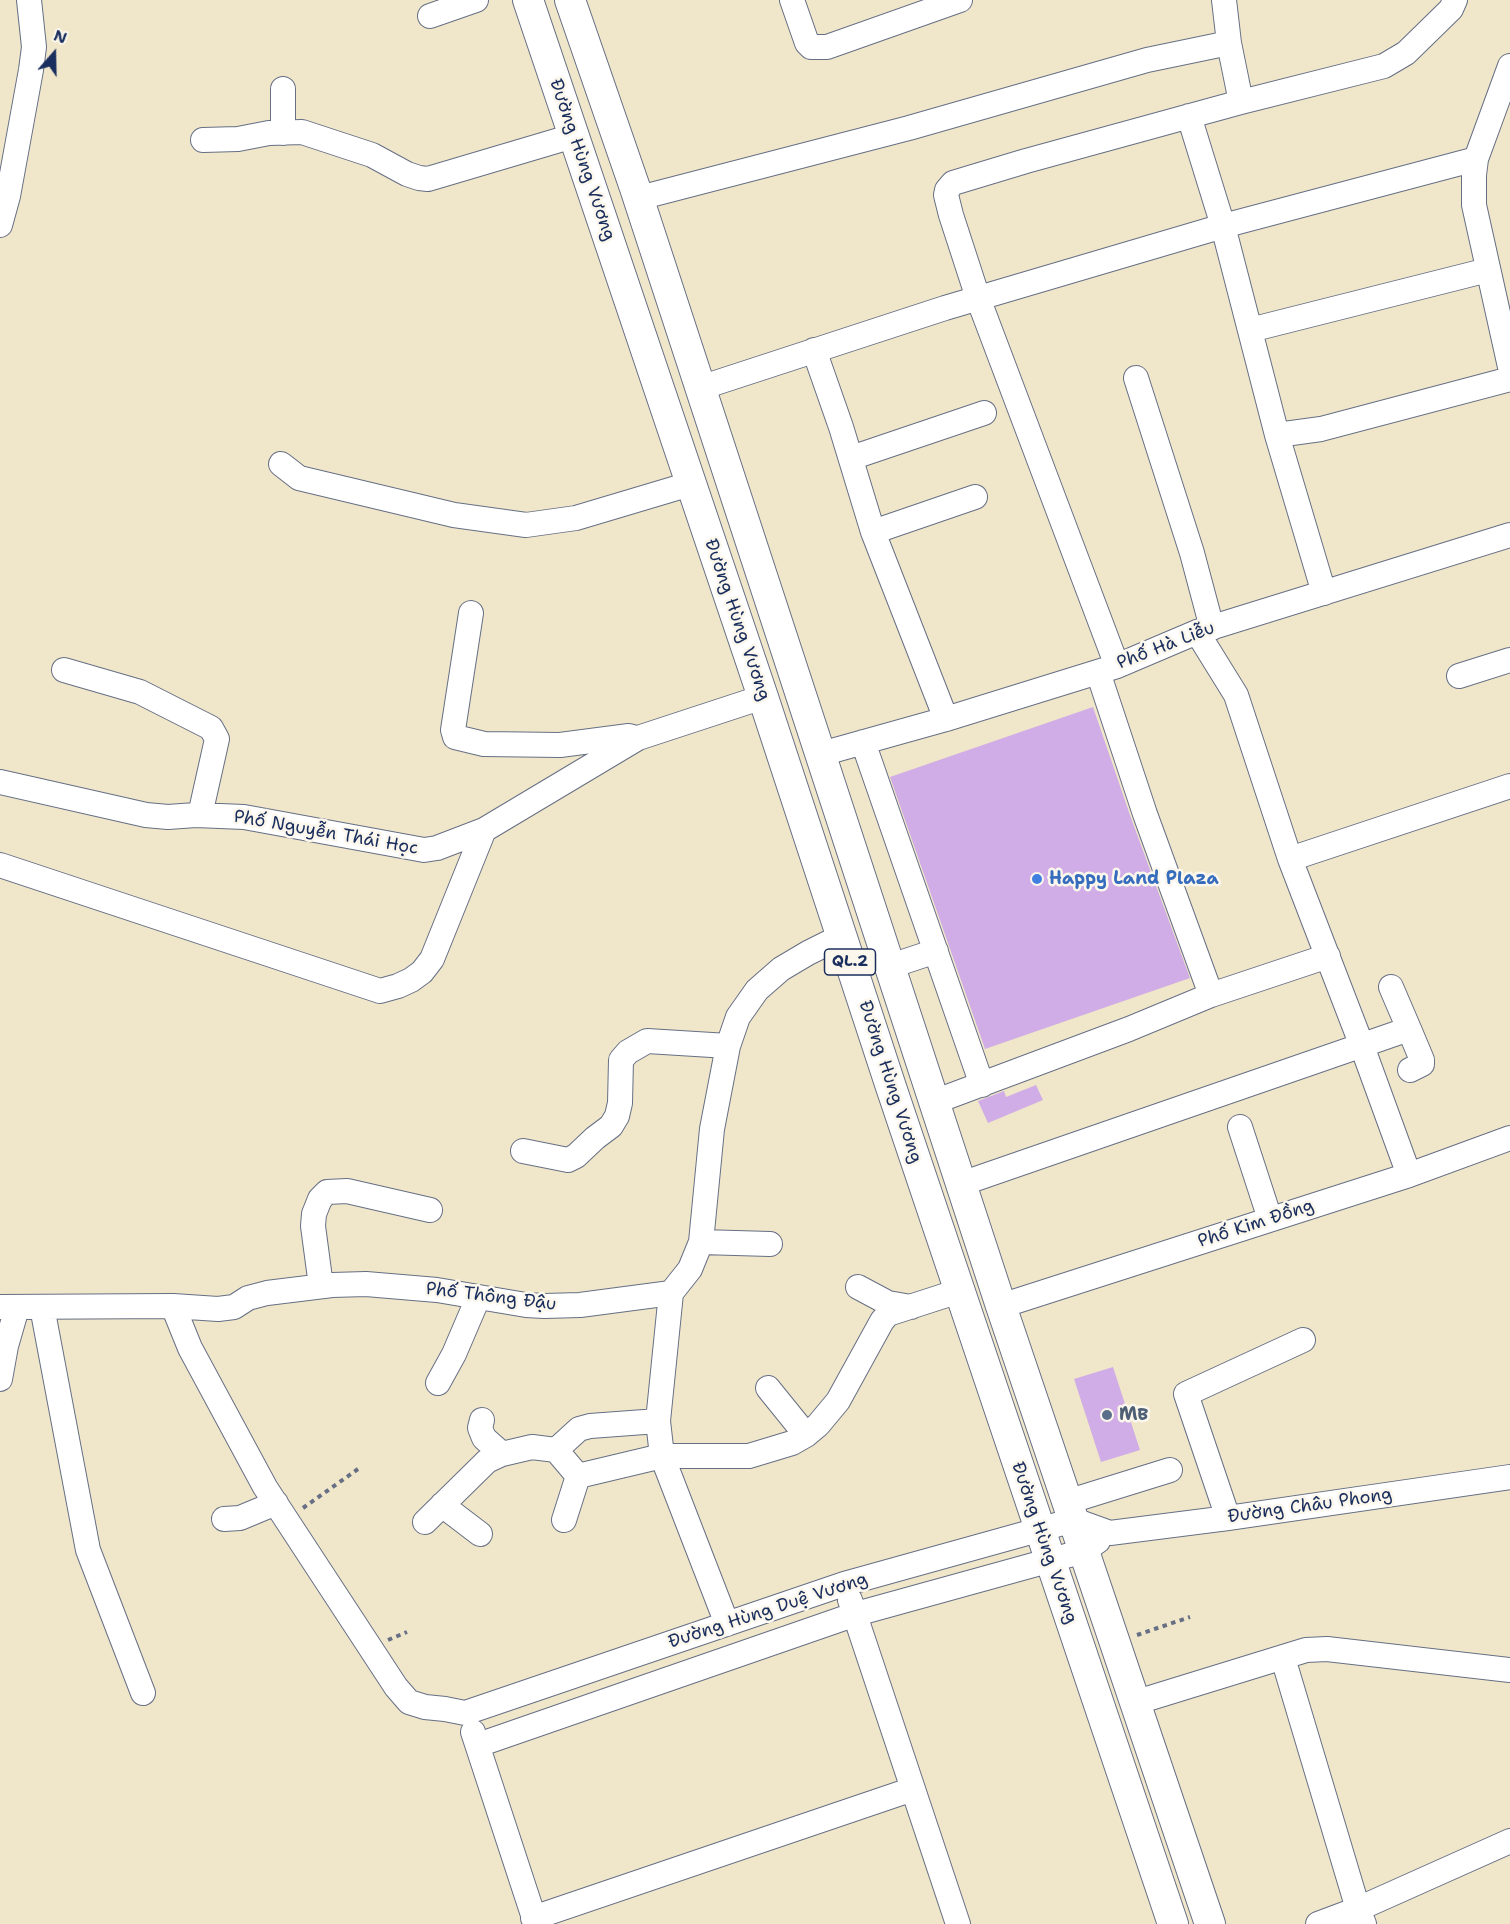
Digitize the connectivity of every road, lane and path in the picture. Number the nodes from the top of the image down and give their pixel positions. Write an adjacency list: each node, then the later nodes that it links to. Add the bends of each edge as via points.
1 (29, 0): 19 (street, via 32,70)
2 (477, 0): 9 (street)
3 (528, 0): 16 (main road, Đường Hùng Vương / QL.2)
4 (570, 0): 20 (main road, Đường Hùng Vương / QL.2)
5 (792, 0): 6 (street, via 807,43 811,47 827,47)
6 (960, 0)
7 (1224, 0): 10 (street)
8 (1455, 0): 13 (street, via 1451,9 1406,53 1384,66)
9 (430, 16)
10 (1229, 43): 13 (street); 20 (street, via 1147,60 909,129)
11 (1510, 66): 18 (street)
12 (283, 89): 15 (street)
13 (1241, 102): 14 (street)
14 (1190, 116): 22 (street); 24 (street, via 953,183 946,195)
15 (283, 133): 16 (street, via 302,132 428,179); 17 (street)
16 (573, 136): 35 (main road, Đường Hùng Vương / QL.2)
17 (203, 140)
18 (1476, 159): 22 (street); 23 (street, via 1474,205)
19 (4, 195): 21 (street)
20 (639, 198): 30 (main road, Đường Hùng Vương / QL.2)
21 (0, 225)
22 (1223, 226): 24 (street); 25 (street)
23 (1488, 270): 25 (street); 27 (street)
24 (978, 298): 26 (street); 45 (street)
25 (1250, 330): 32 (street)
26 (814, 350): 30 (street); 33 (street)
27 (1510, 367)
28 (1136, 378): 43 (street, via 1192,553)
29 (1510, 379): 32 (street, via 1321,429)
30 (700, 388): 39 (main road, Đường Hùng Vương / QL.2)
31 (984, 413): 33 (street)
32 (1277, 435): 41 (street)
33 (851, 458): 37 (street)
34 (281, 464): 35 (street, via 299,478 454,515 526,525 576,518)
35 (690, 484): 40 (main road, Đường Hùng Vương / QL.2)
36 (975, 497): 37 (street)
37 (873, 532): 49 (street)
38 (1510, 535): 41 (street, Phố Hà Liễu)
39 (760, 567): 40 (main road); 52 (main road, Đường Hùng Vương / QL.2)
40 (723, 578): 48 (main road, Đường Hùng Vương / QL.2)
41 (1324, 593): 43 (street, Phố Hà Liễu)
42 (471, 613): 50 (street, via 455,737 484,744 560,745)
43 (1205, 630): 45 (street, Phố Hà Liễu); 57 (street, via 1236,695)
44 (1510, 660): 47 (street)
45 (1108, 669): 49 (street, Phố Hà Liễu); 64 (street, via 1145,814)
46 (64, 670): 55 (street, via 140,692 211,728 217,740)
47 (1458, 676)
48 (764, 697): 50 (street, Phố Nguyễn Thái Học); 59 (main road, Đường Hùng Vương / QL.2)
49 (946, 719): 51 (street, Phố Hà Liễu)
50 (638, 738): 56 (street, Phố Nguyễn Thái Học)
51 (863, 742): 52 (street, Phố Hà Liễu); 60 (street)
52 (821, 754): 62 (main road, Đường Hùng Vương / QL.2)
53 (0, 782): 55 (street, Phố Nguyễn Thái Học, via 146,815)
54 (1510, 786): 57 (street)
55 (200, 815): 56 (street, Phố Nguyễn Thái Học, via 244,816 424,850)
56 (484, 830): 58 (street, via 432,959 411,980 380,991)
57 (1290, 859): 61 (street)
58 (0, 865)
59 (842, 936): 66 (street, via 781,969 757,990 738,1017); 82 (main road, Đường Hùng Vương / QL.2)
60 (936, 951): 62 (street); 69 (street)
61 (1328, 956): 64 (street); 67 (street)
62 (891, 966): 70 (main road, Đường Hùng Vương / QL.2)
63 (1391, 987): 65 (street)
64 (1211, 995): 69 (street)
65 (1409, 1029): 67 (street); 68 (street, via 1422,1060 1422,1064)
66 (728, 1046): 73 (street, via 647,1041 621,1060 620,1103 611,1126 568,1160); 78 (street, via 712,1129)
67 (1362, 1046): 74 (street); 75 (street)
68 (1410, 1070)
69 (982, 1085): 70 (street)
70 (934, 1102): 75 (main road, Đường Hùng Vương / QL.2)
71 (1240, 1128): 77 (street)
72 (1510, 1138): 74 (street, Phố Kim Đồng)
73 (523, 1150)
74 (1409, 1174): 77 (street, Phố Kim Đồng)
75 (961, 1184): 86 (main road, Đường Hùng Vương / QL.2)
76 (430, 1210): 80 (street, via 347,1191 327,1192 320,1199 312,1226)
77 (1270, 1219): 86 (street, Phố Kim Đồng)
78 (701, 1242): 79 (street); 83 (street, via 690,1269)
79 (770, 1244)
80 (321, 1286): 84 (street, Phố Thông Đậu, via 366,1284); 85 (street, Phố Thông Đậu, via 267,1293 218,1309)
81 (858, 1287): 88 (street, via 888,1303)
82 (959, 1291): 88 (street); 111 (main road, Đường Hùng Vương / QL.2)
83 (671, 1293): 84 (street, Phố Thông Đậu, via 562,1306); 95 (street)
84 (478, 1298): 92 (street)
85 (173, 1306): 87 (street, Phố Thông Đậu); 105 (street, via 190,1348)
86 (1001, 1306): 106 (main road, Đường Hùng Vương / QL.2)
87 (42, 1307): 89 (street, Phố Thông Đậu); 123 (street, via 88,1550)
88 (911, 1307): 96 (street, via 888,1314 838,1401)
89 (8, 1308): 91 (street)
90 (1303, 1340): 107 (street, via 1186,1394)
91 (0, 1379)
92 (438, 1383)
93 (768, 1388): 96 (street)
94 (482, 1420): 98 (street, via 484,1438)
95 (658, 1421): 97 (street, via 579,1429); 99 (street)
96 (806, 1435): 99 (street, via 749,1456)
97 (556, 1450): 98 (street, via 532,1448); 102 (street)
98 (502, 1454): 104 (street, via 487,1461)
99 (662, 1455): 102 (street); 119 (street)
100 (358, 1468): 105 (path)
101 (1170, 1470): 106 (street, Đường Hùng Duệ Vương)
102 (578, 1476): 109 (street)
103 (1510, 1477): 107 (street, Đường Châu Phong)
104 (442, 1505): 110 (street); 112 (street)
105 (282, 1511): 108 (street); 125 (street, via 409,1702)
106 (1070, 1511): 111 (street, Đường Hùng Duệ Vương); 113 (street, Đường Châu Phong); 114 (main road, Đường Hùng Vương / QL.2)
107 (1228, 1518): 113 (street, Đường Châu Phong)
108 (224, 1519)
109 (564, 1520)
110 (424, 1522)
111 (1039, 1528): 115 (main road, Đường Hùng Vương / QL.2); 116 (street, Đường Hùng Duệ Vương)
112 (480, 1533)
113 (1110, 1533): 114 (street, Đường Châu Phong)
114 (1084, 1551): 115 (street, Đường Hùng Duệ Vương); 120 (main road, Đường Hùng Vương / QL.2)
115 (1050, 1560): 117 (street, Đường Hùng Duệ Vương); 132 (main road, Đường Hùng Vương / QL.2)
116 (844, 1584): 117 (street); 119 (street, Đường Hùng Duệ Vương)
117 (856, 1614): 126 (street, Đường Hùng Duệ Vương); 127 (street)
118 (1190, 1617): 120 (path)
119 (727, 1624): 125 (street, Đường Hùng Duệ Vương)
120 (1114, 1643): 124 (main road, Đường Hùng Vương / QL.2)
121 (1283, 1658): 122 (street, via 1306,1650 1328,1649); 124 (street); 129 (street)
122 (1510, 1670)
123 (143, 1693)
124 (1134, 1703): 133 (main road, Đường Hùng Vương / QL.2)
125 (465, 1713): 126 (street)
126 (478, 1745): 130 (street)
127 (913, 1789): 130 (street); 131 (street)
128 (1510, 1841): 129 (street)
129 (1361, 1916): 134 (street)
130 (535, 1921)
131 (958, 1924)
132 (1173, 1924)
133 (1209, 1924)
134 (1318, 1924)

